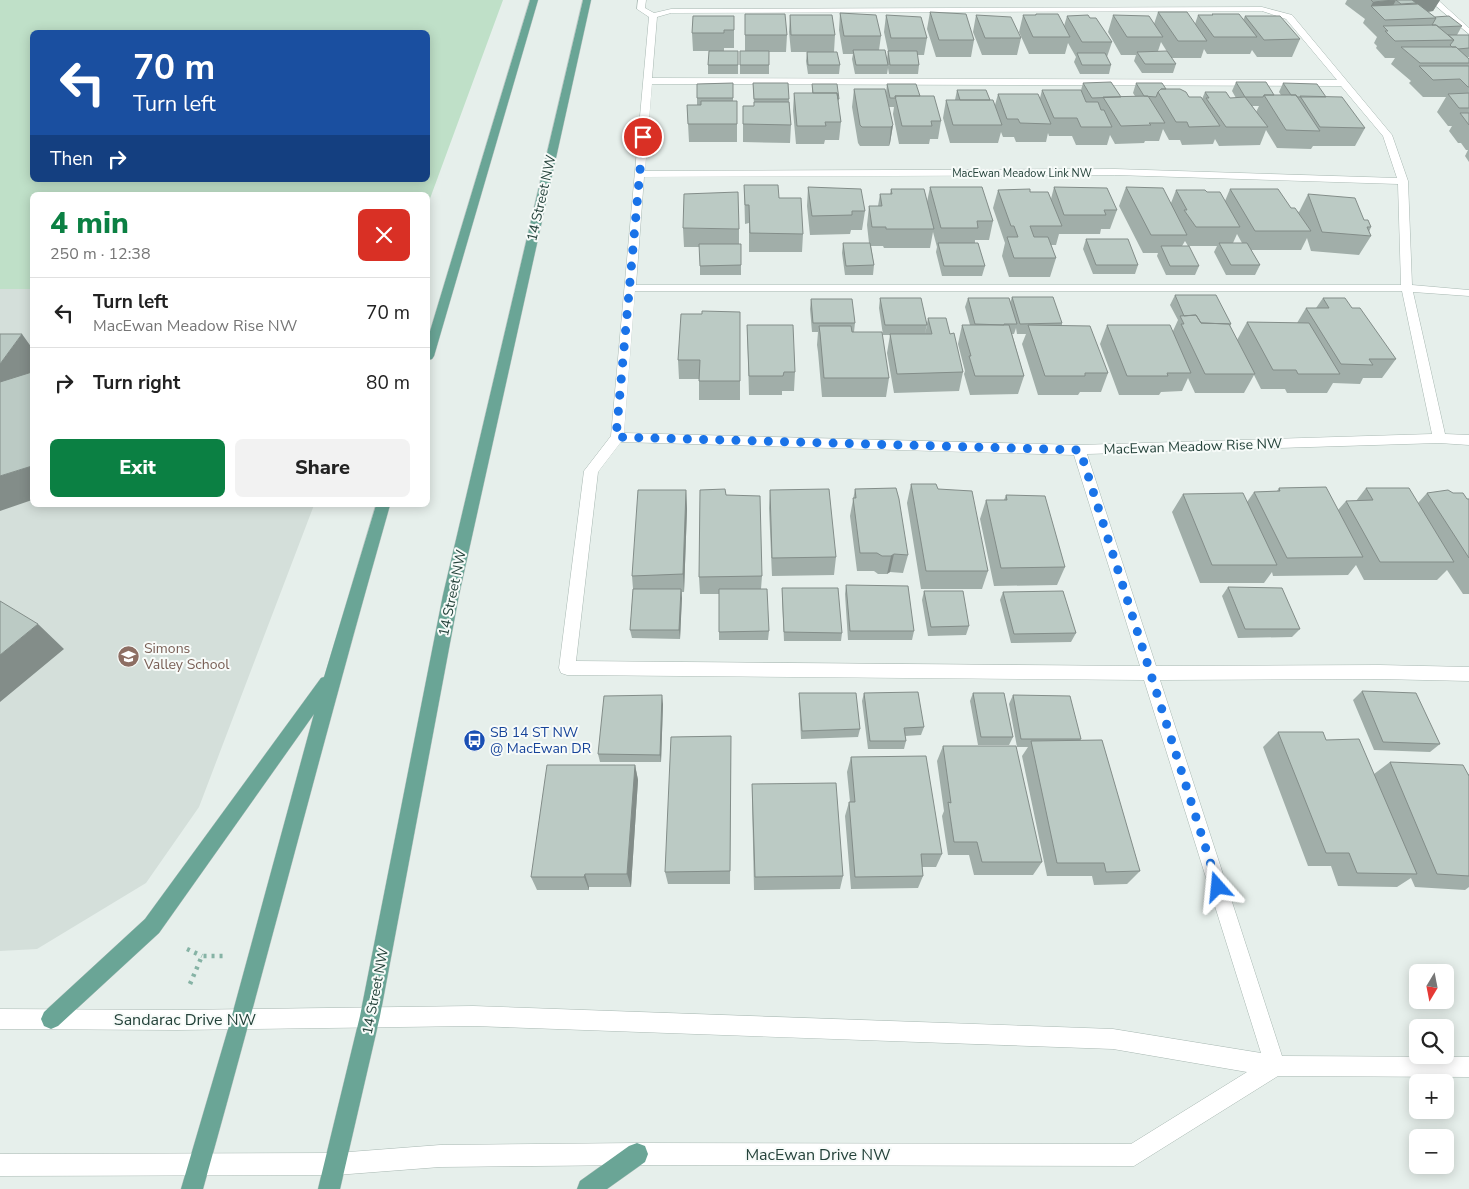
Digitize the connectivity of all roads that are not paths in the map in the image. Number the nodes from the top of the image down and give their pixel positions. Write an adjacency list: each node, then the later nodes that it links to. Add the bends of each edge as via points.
1 (534, 0): 14 (main road)
2 (587, 0): 23 (main road, 14 Street NW, via 451,595)
3 (642, 0): 5 (street, via 642,9)
4 (1433, 0): 6 (street)
5 (653, 16): 7 (street); 8 (street, via 671,11 1262,9 1289,18)
6 (1469, 32)
7 (648, 81): 8 (street); 9 (street)
8 (1345, 83): 10 (street, via 1387,135)
9 (641, 174): 10 (street, MacEwan Meadow Link NW, via 1115,172); 11 (street)
10 (1402, 181): 12 (street)
11 (629, 288): 12 (street); 15 (street)
12 (1407, 288): 13 (street); 16 (street)
13 (1469, 293)
14 (430, 349)
15 (616, 437): 18 (street, MacEwan Meadow Rise NW); 20 (street, via 591,471 567,668)
16 (1439, 438): 17 (street, MacEwan Meadow Rise NW); 18 (street, MacEwan Meadow Rise NW)
17 (1469, 440)
18 (1080, 450): 20 (street)
19 (382, 507): 22 (main road)
20 (1149, 673): 21 (street); 27 (street)
21 (1469, 674)
22 (332, 676): 24 (main road, via 152,926); 26 (main road)
23 (370, 1016): 26 (street, Sandarac Drive NW); 27 (street, via 472,1016 1113,1038); 30 (main road, 14 Street NW)
24 (51, 1018): 25 (street, Sandarac Drive NW); 26 (street, Sandarac Drive NW)
25 (0, 1019)
26 (241, 1019): 32 (main road)
27 (1275, 1066): 28 (street); 29 (street, MacEwan Drive NW, via 1134,1155)
28 (1469, 1067)
29 (637, 1154): 30 (street, MacEwan Drive NW, via 440,1156); 35 (main road)
30 (336, 1164): 32 (street); 34 (main road, 14 Street NW)
31 (0, 1165): 32 (street)
32 (197, 1165): 33 (main road)
33 (192, 1189)
34 (329, 1189)
35 (588, 1189)

